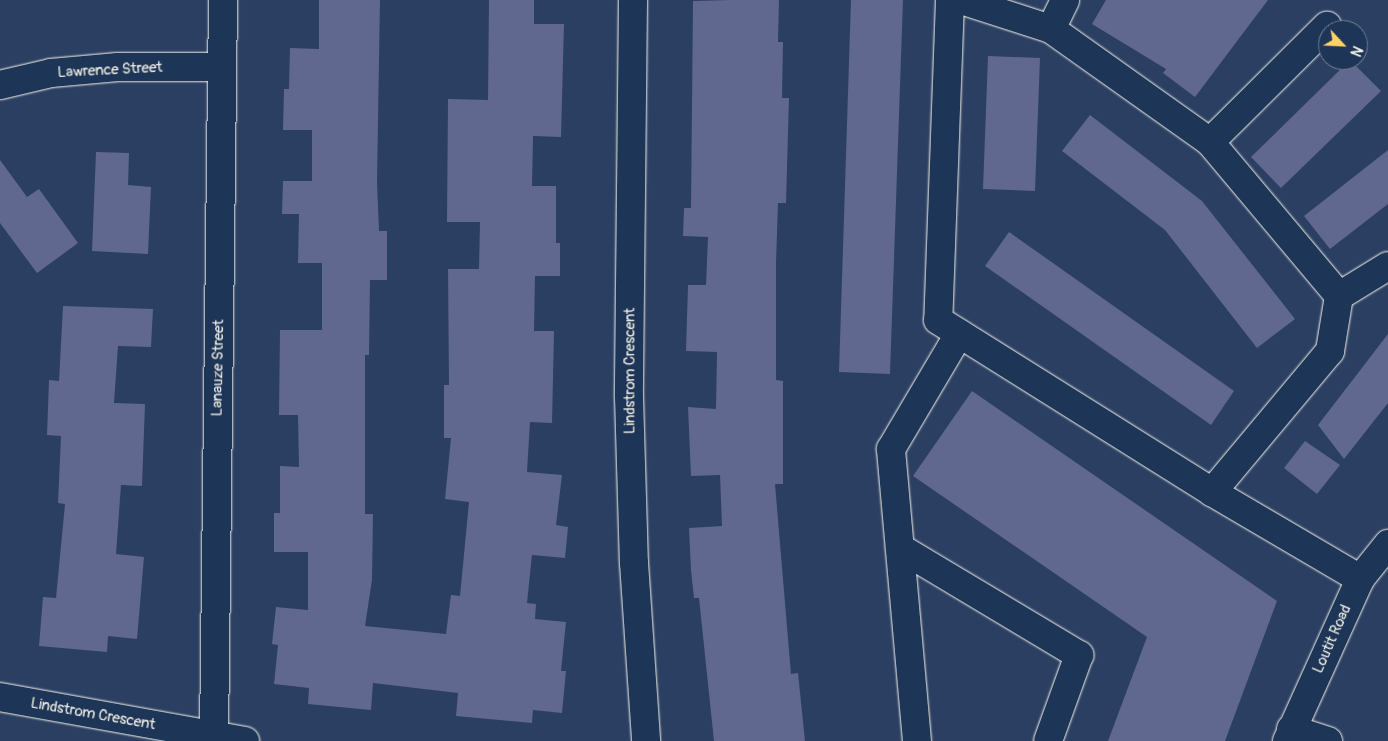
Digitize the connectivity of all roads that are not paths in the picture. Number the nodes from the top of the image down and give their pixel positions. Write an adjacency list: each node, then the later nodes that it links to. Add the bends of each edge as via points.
1 (223, 0): 8 (street, Lanauze Street)
2 (633, 0): 22 (street, Lindstrom Crescent, via 629,397 634,564)
3 (950, 0): 13 (street)
4 (961, 0): 6 (street)
5 (1065, 0): 6 (street)
6 (1051, 30): 10 (street)
7 (1318, 35): 10 (street)
8 (221, 68): 9 (street, Lawrence Street, via 118,67 51,73); 20 (street, Lanauze Street)
9 (0, 85)
10 (1210, 142): 12 (street)
11 (1388, 266): 12 (street)
12 (1339, 296): 14 (street, via 1330,351)
13 (948, 327): 14 (street); 16 (street, via 891,449)
14 (1212, 492): 17 (street)
15 (1388, 544): 17 (street, Loutit Road)
16 (900, 548): 23 (street); 24 (street, via 1079,655)
17 (1360, 579): 19 (street, Loutit Road)
18 (0, 697): 20 (street, Lindstrom Crescent)
19 (1289, 735): 25 (street)
20 (214, 736): 21 (street, Lindstrom Crescent)
21 (245, 741)
22 (646, 741)
23 (916, 741)
24 (1048, 741)
25 (1328, 741)

